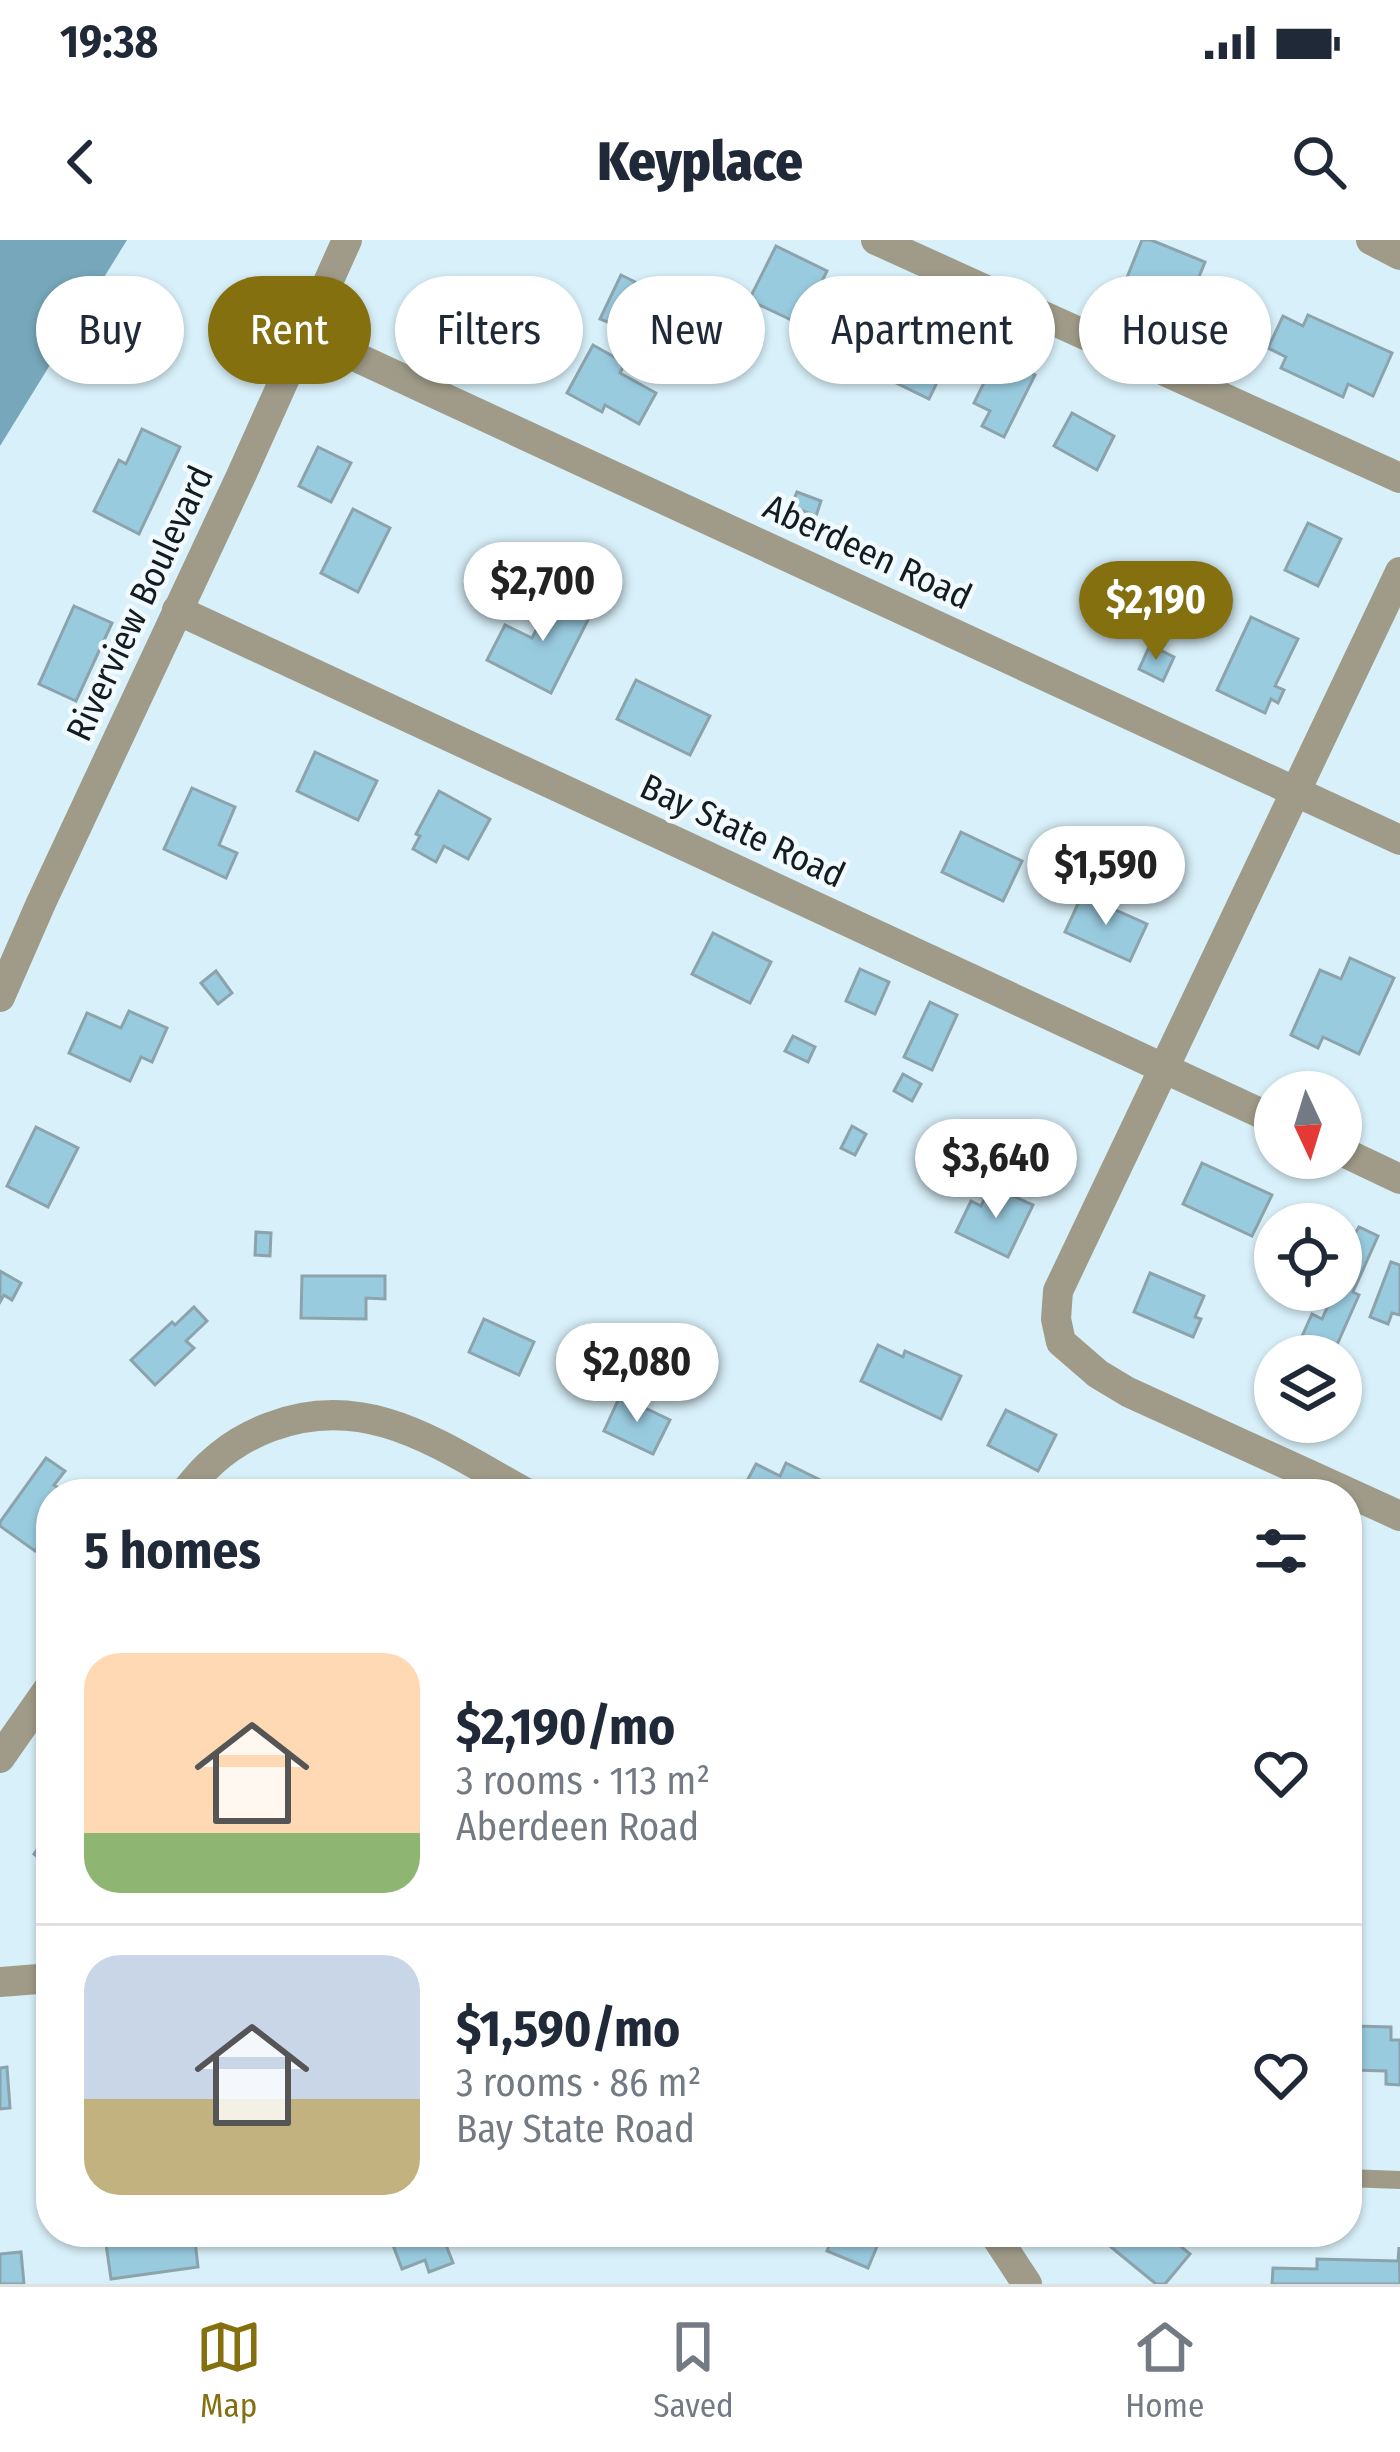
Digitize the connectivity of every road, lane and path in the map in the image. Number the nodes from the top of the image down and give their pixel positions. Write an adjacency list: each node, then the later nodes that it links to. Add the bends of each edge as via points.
1 (346, 240): 5 (street, Riverview Boulevard)
2 (876, 240): 8 (street)
3 (1371, 240): 4 (street)
4 (1400, 255)
5 (330, 276)
6 (371, 364): 11 (street, Aberdeen Road)
7 (281, 384): 10 (street, Riverview Boulevard)
8 (1400, 478)
9 (1400, 572): 11 (street)
10 (178, 610): 13 (street, Riverview Boulevard); 14 (street, Bay State Road)
11 (1295, 792): 12 (street, Aberdeen Road); 14 (street)
12 (1400, 840)
13 (0, 998)
14 (1163, 1068): 15 (street, Bay State Road); 20 (street, via 1058,1291 1061,1342 1128,1392)
15 (1254, 1110)
16 (1362, 1161): 17 (street)
17 (1400, 1178)
18 (196, 1479): 19 (street, via 256,1432 345,1413 400,1426)
19 (500, 1479)
20 (1319, 1479)
21 (1362, 1499): 22 (street)
22 (1400, 1516)
23 (36, 1706): 24 (street)
24 (0, 1758)
25 (36, 1979): 26 (street)
26 (0, 1982)
27 (1362, 2179): 28 (lane)
28 (1400, 2180)
29 (1003, 2247): 30 (street)
30 (1027, 2284)

